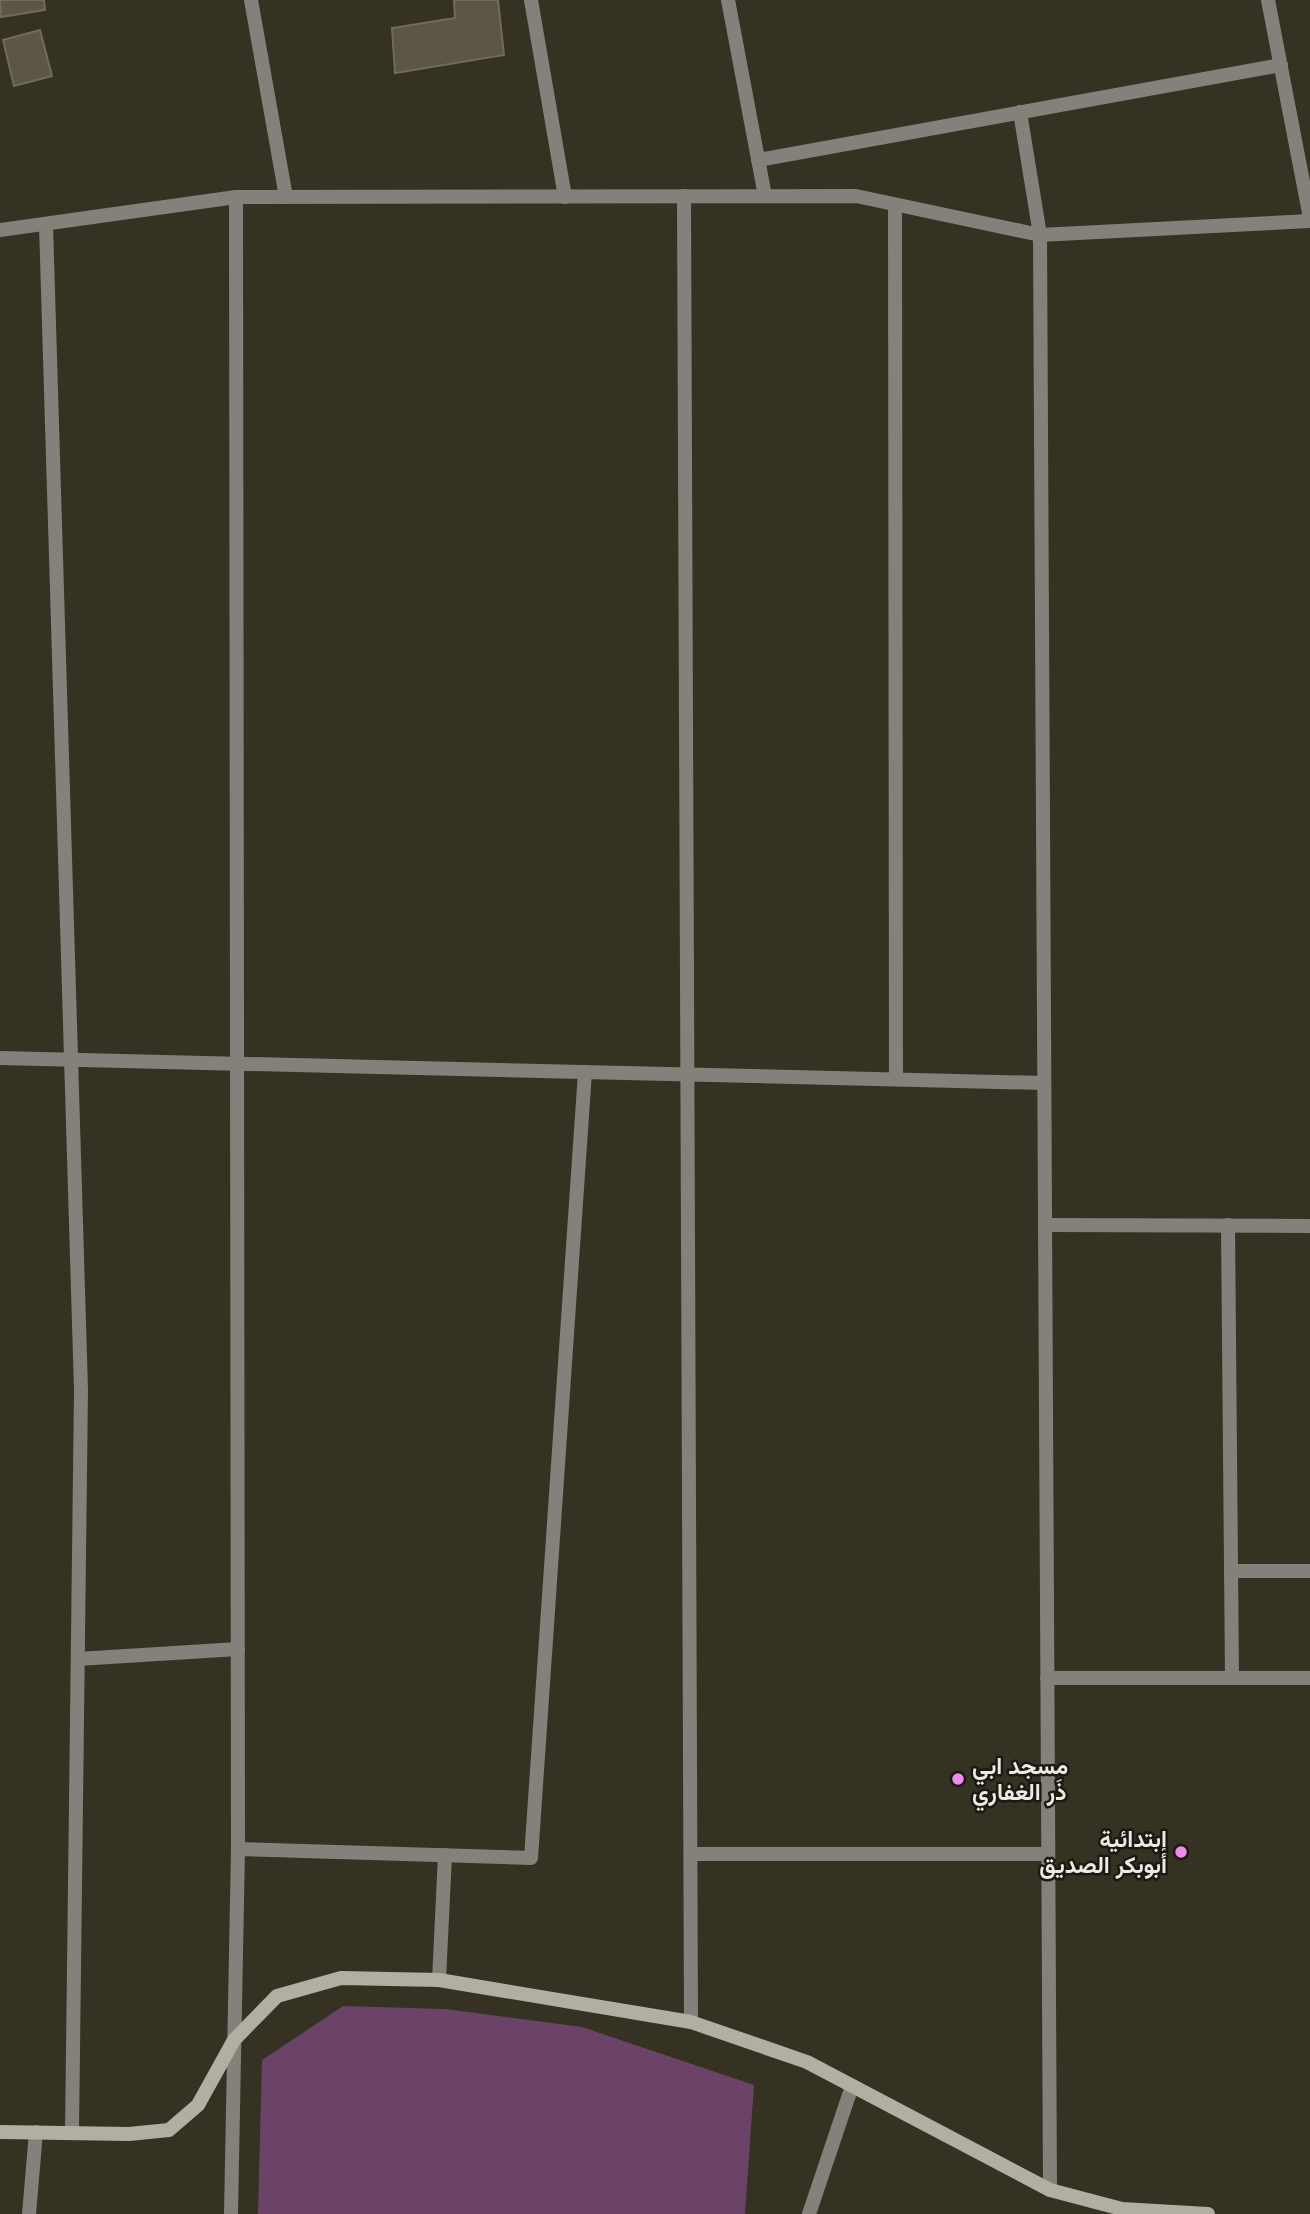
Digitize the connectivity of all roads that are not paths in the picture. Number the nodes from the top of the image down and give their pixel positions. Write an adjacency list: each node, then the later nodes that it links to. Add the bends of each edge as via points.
1 (251, 0): 10 (street)
2 (531, 0): 11 (street)
3 (729, 0): 7 (street)
4 (1268, 0): 5 (street)
5 (1280, 65): 6 (street); 14 (street)
6 (1020, 113): 7 (street); 17 (street)
7 (758, 160): 8 (street)
8 (765, 196): 12 (street); 13 (street, via 856,196)
9 (236, 197): 10 (street); 15 (street); 20 (street)
10 (286, 197): 11 (street)
11 (565, 197): 12 (street)
12 (684, 197): 22 (street)
13 (895, 205): 17 (street); 23 (street)
14 (1310, 219): 17 (street)
15 (46, 224): 16 (street); 19 (street)
16 (0, 230)
17 (1040, 235): 24 (street)
18 (0, 1058): 19 (street)
19 (70, 1060): 20 (street); 31 (street, via 81,1390)
20 (237, 1063): 21 (street); 30 (street)
21 (585, 1072): 22 (street); 38 (street, via 531,1858)
22 (688, 1075): 23 (street); 36 (street)
23 (896, 1079): 24 (street)
24 (1044, 1083): 25 (street)
25 (1045, 1225): 26 (street); 32 (street)
26 (1228, 1226): 27 (street); 28 (street)
27 (1310, 1226)
28 (1231, 1571): 29 (street); 33 (street)
29 (1310, 1572)
30 (238, 1649): 31 (street); 35 (street)
31 (78, 1659): 45 (street)
32 (1047, 1678): 33 (street); 37 (street)
33 (1232, 1678): 34 (street)
34 (1310, 1678)
35 (238, 1849): 38 (street); 41 (street)
36 (691, 1854): 37 (street); 40 (street)
37 (1048, 1854): 46 (street)
38 (445, 1855): 39 (street)
39 (439, 1980): 40 (street); 41 (street, via 341,1978 277,1996)
40 (691, 2022): 42 (street, via 807,2062)
41 (234, 2040): 45 (street, via 198,2105 169,2130); 49 (street)
42 (852, 2086): 46 (street); 50 (street)
43 (0, 2132): 44 (street)
44 (36, 2133): 45 (street); 48 (street)
45 (72, 2133)
46 (1050, 2190): 47 (street, via 1122,2209)
47 (1166, 2213): 51 (street)
48 (29, 2214)
49 (231, 2214)
50 (809, 2214)
51 (1208, 2214)

